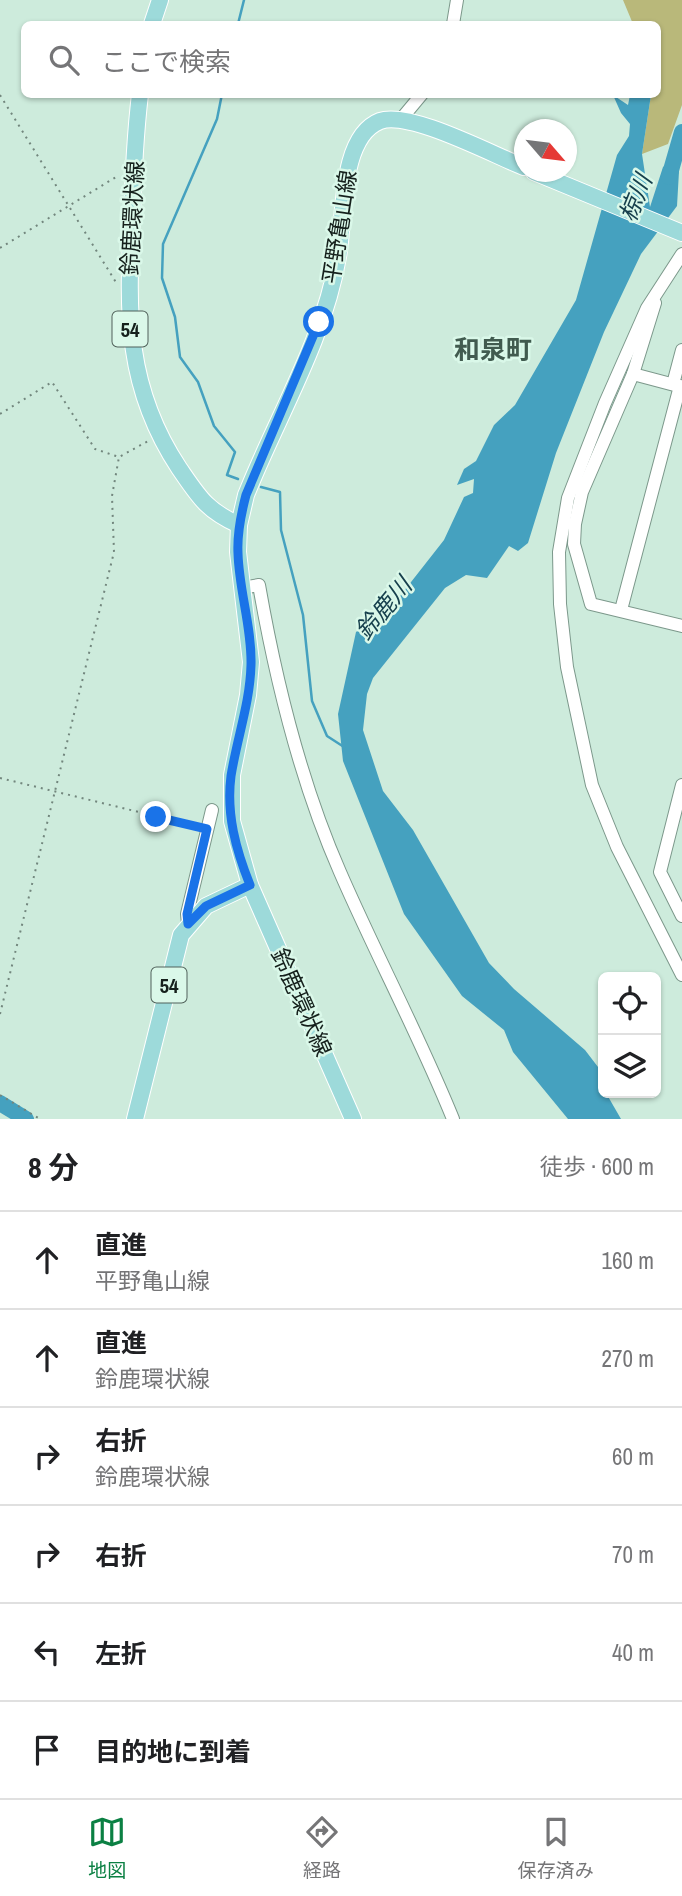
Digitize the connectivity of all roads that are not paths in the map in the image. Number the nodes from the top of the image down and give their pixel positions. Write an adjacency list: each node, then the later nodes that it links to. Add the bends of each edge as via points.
1 (160, 0): 3 (main road)
2 (457, 0): 4 (street)
3 (153, 21)
4 (454, 21)
5 (140, 98): 16 (main road, 鈴鹿環状線 / 54, via 129,286 140,385 160,434 204,506)
6 (419, 98): 7 (street)
7 (406, 119): 8 (main road); 16 (main road, 平野亀山線, via 373,124 354,148 339,256 328,299 246,495)
8 (514, 163)
9 (558, 182): 10 (main road)
10 (682, 233)
11 (682, 256): 12 (street)
12 (656, 296): 14 (street); 25 (street, via 629,347 568,498 559,552 560,604 567,667 592,785 617,847)
13 (682, 350): 15 (street)
14 (633, 373): 15 (street); 18 (street, via 582,492 575,524 574,544 592,604)
15 (678, 386): 18 (street)
16 (239, 525): 17 (main road, 鈴鹿環状線)
17 (242, 588): 22 (main road, 鈴鹿環状線, via 251,670 230,805 235,842); 28 (street, via 259,585 276,677 310,795 339,871)
18 (621, 610): 19 (street)
19 (682, 626)
20 (682, 785): 23 (street, via 660,872)
21 (212, 810): 24 (street)
22 (250, 885): 24 (main road, 54, via 206,906); 27 (main road, 鈴鹿環状線)
23 (682, 916)
24 (188, 924): 26 (main road, 54, via 181,935)
25 (682, 975)
26 (135, 1119)
27 (354, 1119)
28 (453, 1119)

